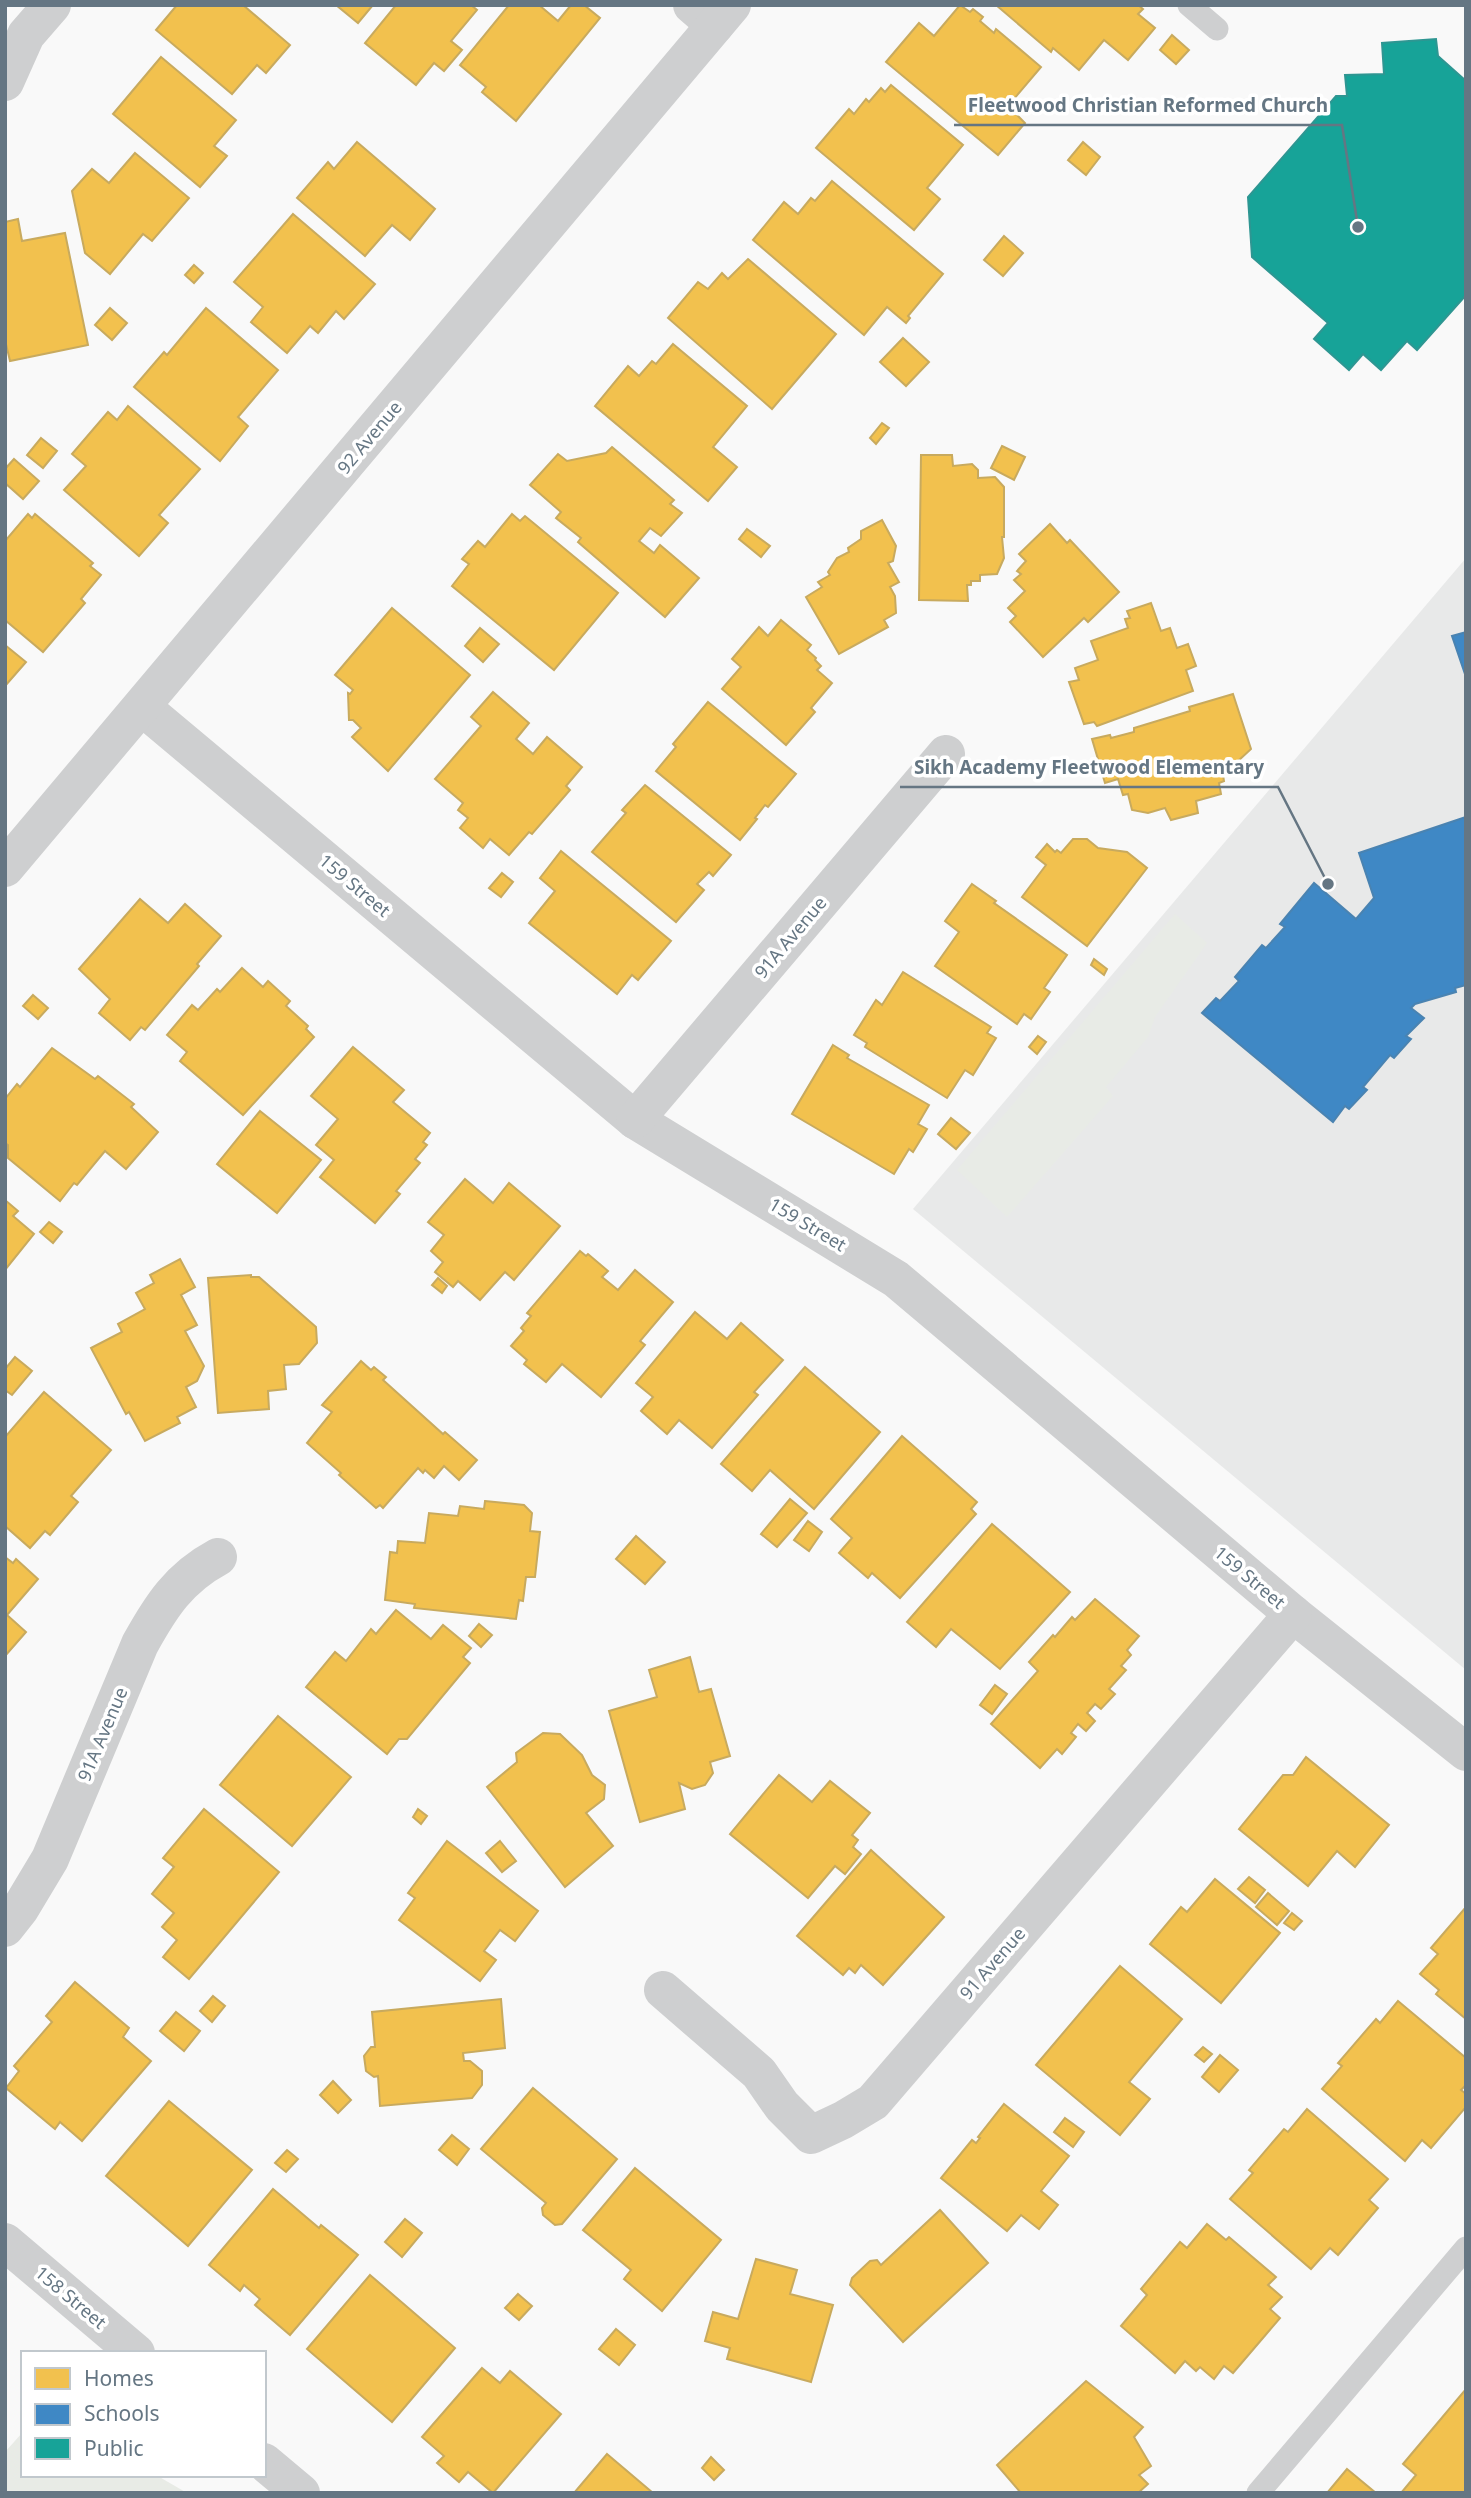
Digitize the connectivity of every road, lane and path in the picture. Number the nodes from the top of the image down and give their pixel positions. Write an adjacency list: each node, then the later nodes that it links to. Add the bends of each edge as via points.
1 (52, 5): 5 (street, via 26,36)
2 (1189, 5): 4 (lane)
3 (713, 12): 6 (street, 92 Avenue)
4 (1217, 29)
5 (5, 82)
6 (142, 707): 8 (street, 92 Avenue); 9 (street, 159 Street)
7 (946, 754): 9 (street, 91A Avenue)
8 (5, 868)
9 (635, 1120): 11 (street, 159 Street, via 896,1279)
10 (218, 1557): 13 (street, 91A Avenue, via 197,1568 176,1588 140,1644 50,1859)
11 (1293, 1614): 12 (street, 159 Street); 14 (street, 91 Avenue, via 873,2102 843,2120 811,2135 782,2106 759,2073)
12 (1466, 1752)
13 (5, 1928)
14 (663, 1990)
15 (5, 2242): 17 (street, 158 Street)
16 (1466, 2248): 20 (lane)
17 (134, 2351)
18 (266, 2464): 19 (street)
19 (301, 2493)
20 (1258, 2493)

